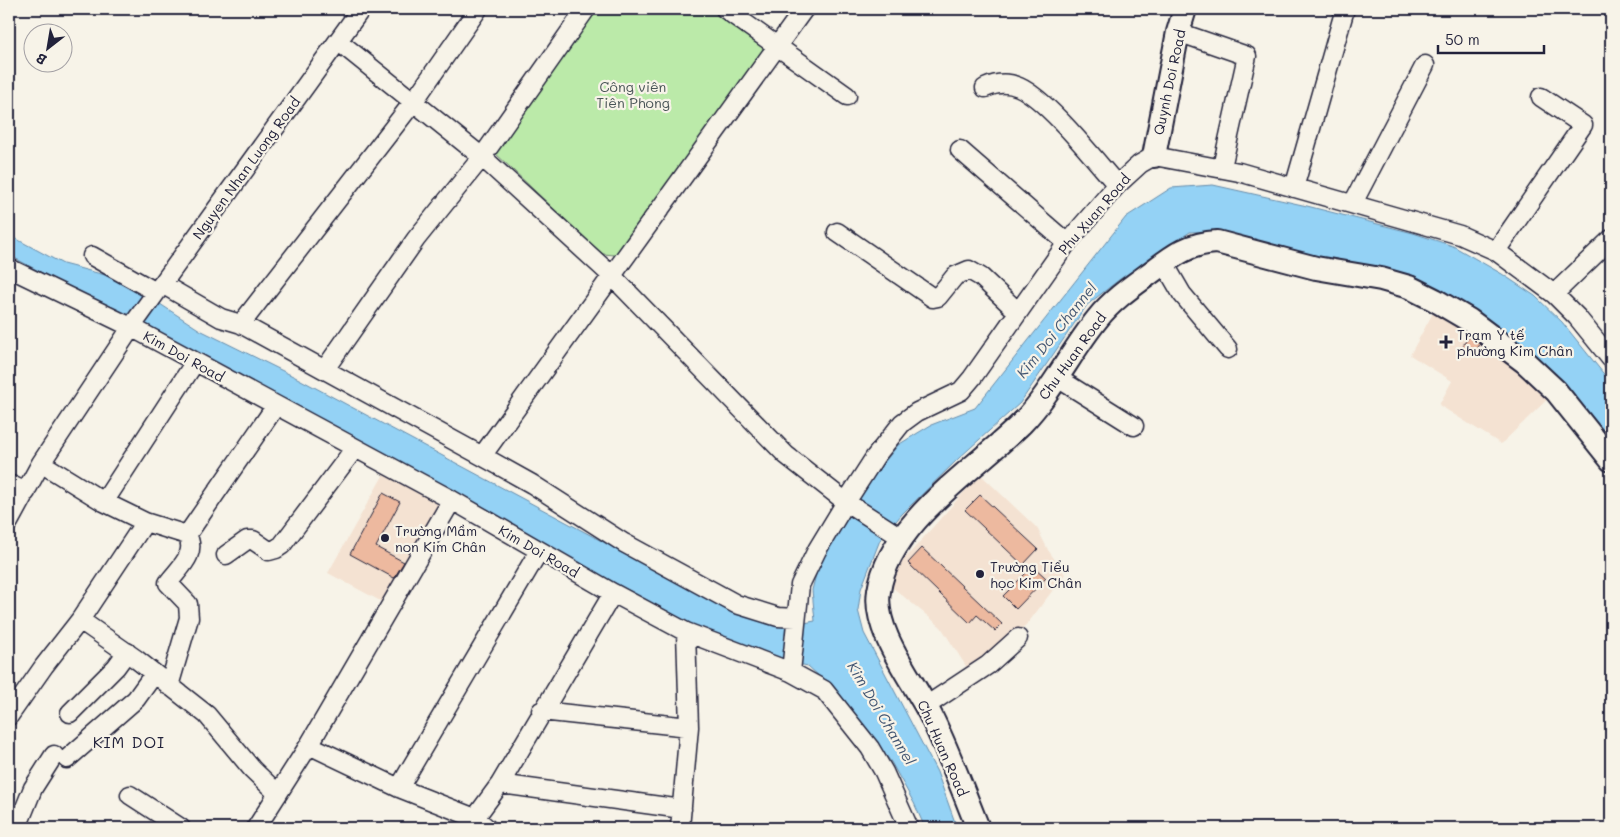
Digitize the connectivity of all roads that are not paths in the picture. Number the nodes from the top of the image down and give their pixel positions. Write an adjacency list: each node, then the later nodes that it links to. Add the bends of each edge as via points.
1 (361, 9): 9 (street, Nguyen Nhan Luong Road)
2 (478, 9): 15 (street)
3 (586, 9): 18 (street)
4 (725, 9): 10 (street)
5 (804, 9): 10 (street)
6 (1186, 9): 8 (main road, Quynh Doi Road)
7 (1345, 9): 21 (street)
8 (1178, 32): 17 (main road, Quynh Doi Road); 19 (street, via 1247,56)
9 (338, 41): 15 (street); 31 (street, Nguyen Nhan Luong Road)
10 (778, 47): 13 (street); 30 (street)
11 (1425, 65): 22 (street)
12 (985, 88): 20 (street, via 999,84 1020,87 1079,141)
13 (848, 96)
14 (1541, 97): 26 (street, via 1583,125)
15 (414, 101): 18 (street); 35 (street)
16 (960, 150): 25 (street)
17 (1154, 156): 19 (street); 20 (street, Phu Xuan Road)
18 (482, 157): 30 (street); 39 (street, via 416,239)
19 (1222, 167): 21 (street)
20 (1117, 185): 25 (street, Phu Xuan Road)
21 (1294, 188): 22 (street)
22 (1353, 203): 26 (street, via 1435,226)
23 (837, 232): 33 (street, via 934,298 938,298 955,276 969,270)
24 (1611, 239): 32 (street)
25 (1067, 243): 33 (street, Phu Xuan Road)
26 (1496, 252): 32 (street)
27 (92, 256): 31 (street)
28 (1164, 263): 36 (street, via 1182,294); 40 (main road, Chu Huan Road, via 1098,317); 45 (main road, Chu Huan Road, via 1186,248 1217,242 1316,268 1409,287 1469,320 1525,362 1556,391)
29 (9, 268): 34 (street, Kim Doi Road)
30 (611, 276): 44 (street); 51 (street, via 786,455)
31 (156, 293): 34 (street, Nguyen Nhan Luong Road); 35 (street)
32 (1554, 294): 37 (street)
33 (1018, 312): 51 (street, Phu Xuan Road, via 961,391 917,412 902,423)
34 (134, 323): 38 (street, Kim Doi Road); 46 (street, Nguyen Nhan Luong Road)
35 (240, 324): 39 (street)
36 (1228, 349)
37 (1611, 359)
38 (195, 362): 41 (street, Kim Doi Road); 50 (street)
39 (325, 369): 44 (street)
40 (1056, 377): 42 (street); 55 (main road, Chu Huan Road, via 1021,423 947,489)
41 (275, 407): 43 (street, Kim Doi Road); 54 (street)
42 (1134, 426)
43 (355, 448): 49 (street, Kim Doi Road); 57 (street, via 282,545 269,550 247,540)
44 (482, 456): 59 (street, via 624,543 736,604 778,617)
45 (1611, 460)
46 (41, 463): 48 (street, Nguyen Nhan Luong Road); 50 (street)
47 (9, 484): 48 (street)
48 (26, 492): 52 (street, Nguyen Nhan Luong Road)
49 (452, 500): 56 (street, Kim Doi Road); 72 (street)
50 (104, 502): 53 (street)
51 (846, 502): 55 (street); 59 (street, Phu Xuan Road, via 800,584)
52 (9, 522)
53 (145, 522): 54 (street); 60 (street)
54 (187, 535): 66 (street, via 192,544 190,554 168,583 188,604 189,618)
55 (902, 538): 67 (main road, Chu Huan Road, via 892,554 878,591 879,611 892,645)
56 (539, 551): 58 (street, Kim Doi Road); 74 (street)
57 (226, 554)
58 (613, 593): 61 (street, Kim Doi Road); 68 (street)
59 (796, 618): 64 (street, Phu Xuan Road)
60 (80, 620): 63 (street); 70 (street)
61 (686, 632): 64 (street, Kim Doi Road); 71 (street)
62 (1018, 638): 67 (street, via 988,665)
63 (127, 652): 65 (street); 69 (street)
64 (792, 667): 83 (street, Kim Doi Road, via 824,690 870,748)
65 (154, 674): 66 (street); 79 (street, via 136,699 95,737 60,757 33,788)
66 (169, 686): 75 (street, via 207,715 252,769)
67 (926, 706): 84 (main road, Chu Huan Road)
68 (541, 711): 71 (street); 73 (street)
69 (70, 713)
70 (9, 716)
71 (689, 728): 77 (street)
72 (309, 745): 74 (street); 75 (street)
73 (500, 784): 77 (street); 78 (street)
74 (398, 788): 78 (street)
75 (278, 794): 81 (street)
76 (130, 795): 80 (street)
77 (682, 809): 82 (street)
78 (481, 823)
79 (17, 824)
80 (181, 828)
81 (256, 828)
82 (680, 828)
83 (909, 828)
84 (978, 828)

